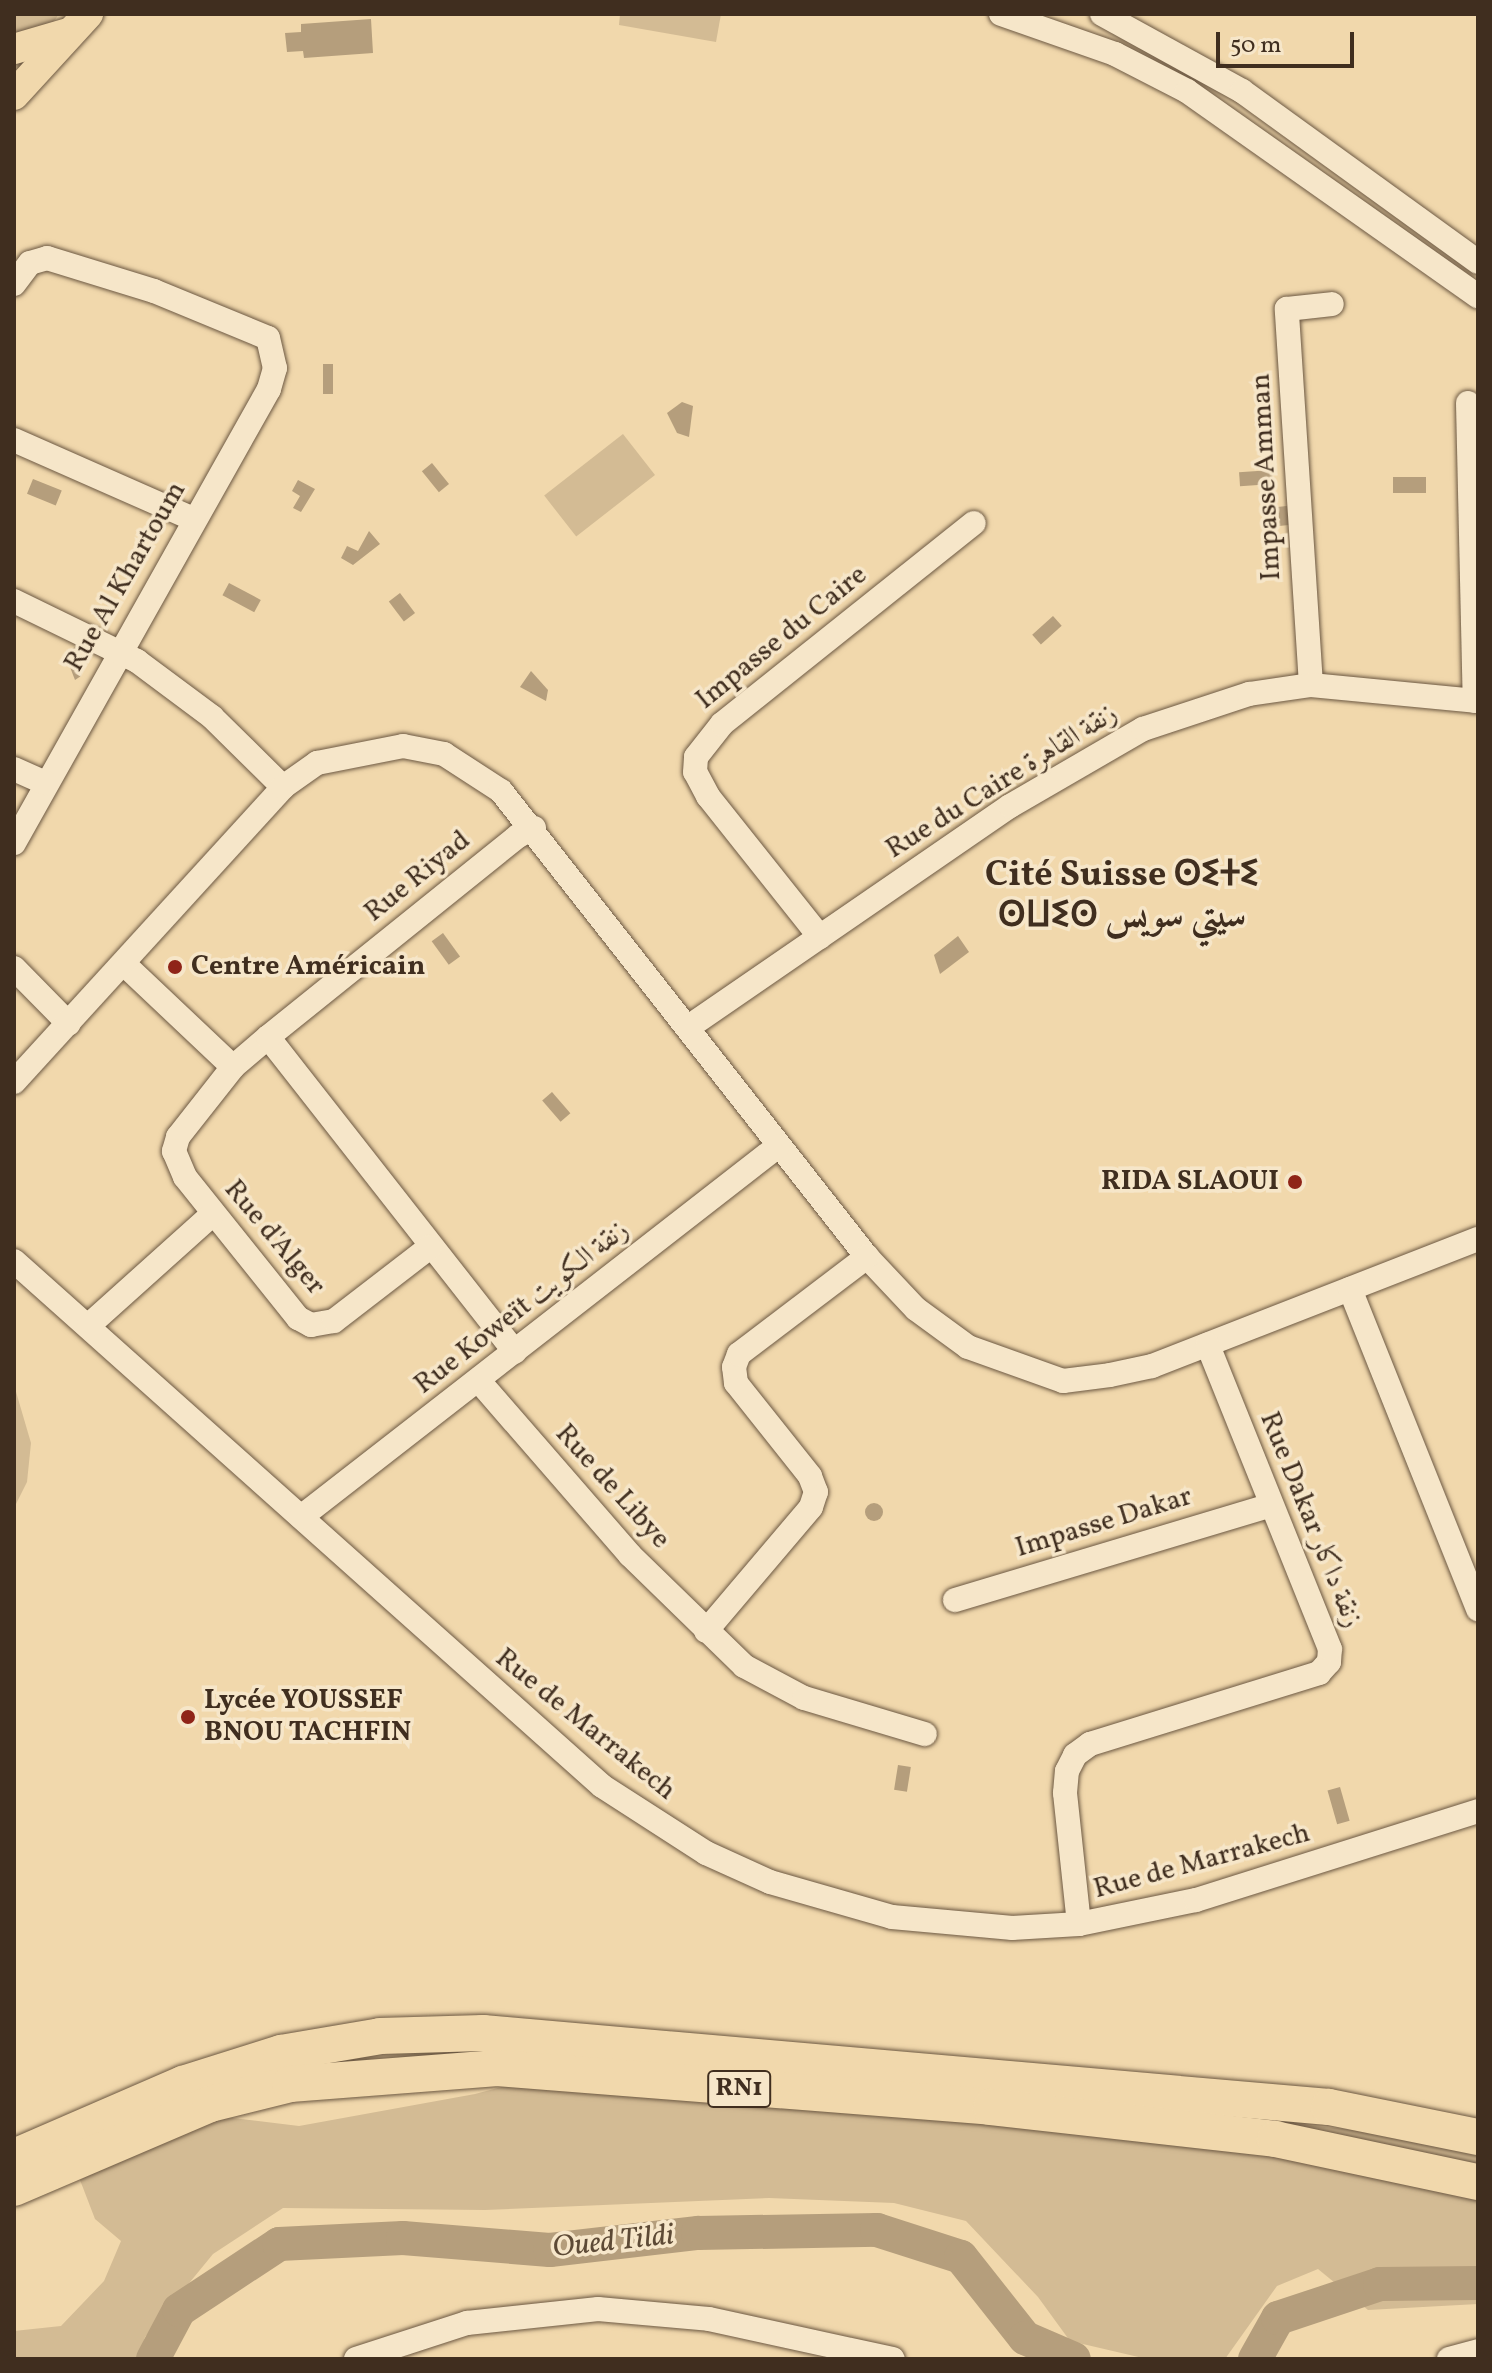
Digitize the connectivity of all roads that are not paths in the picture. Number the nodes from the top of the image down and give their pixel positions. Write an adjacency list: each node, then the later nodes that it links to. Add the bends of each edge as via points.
1 (1001, 14): 8 (street, via 1115,54 1187,91)
2 (1110, 15): 6 (street, via 1242,91)
3 (81, 22): 4 (main road); 5 (main road)
4 (14, 49)
5 (14, 95)
6 (1478, 262)
7 (14, 284): 12 (street, Rue Al Khartoum, via 30,263 47,258 154,291 268,338 275,368 269,389)
8 (1478, 296)
9 (1332, 304): 17 (street, Impasse Amman, via 1287,309)
10 (1468, 403): 15 (street)
11 (14, 440): 12 (street)
12 (193, 519): 16 (street, Rue Al Khartoum)
13 (974, 523): 24 (street, Impasse du Caire, via 722,724 696,757 695,772 708,796)
14 (14, 601): 16 (street)
15 (1476, 602): 18 (street)
16 (119, 649): 20 (street, Rue Al Khartoum); 21 (street, via 212,717)
17 (1311, 685): 18 (street, Rue du Caire زنقة القاهرة); 24 (street, Rue du Caire زنقة القاهرة, via 1236,698 1104,747)
18 (1477, 701)
19 (14, 769): 20 (street)
20 (46, 783): 23 (street, Rue Al Khartoum)
21 (283, 787): 22 (street, via 317,763 403,746 444,754 469,766); 25 (street)
22 (534, 828): 28 (street); 29 (street, Rue Riyad)
23 (14, 843)
24 (820, 937): 28 (street, Rue du Caire زنقة القاهرة)
25 (124, 964): 27 (street); 30 (street)
26 (14, 968): 27 (street)
27 (69, 1024): 31 (street)
28 (690, 1026): 32 (street)
29 (268, 1037): 30 (street, Rue d'Alger); 35 (street)
30 (233, 1067): 33 (street, Rue d'Alger, via 175,1144 185,1177)
31 (14, 1082)
32 (778, 1146): 36 (street); 41 (street, Rue Koweït زنقة الكويت)
33 (213, 1214): 35 (street, Rue d'Alger, via 298,1318 311,1325 347,1314); 39 (street)
34 (1478, 1239): 38 (street)
35 (430, 1247): 41 (street)
36 (867, 1257): 40 (street, via 916,1309 968,1347 1035,1374 1063,1381 1110,1375); 47 (street, via 739,1354 736,1383 810,1476 816,1492 811,1507)
37 (14, 1261): 39 (street, Rue de Marrakech)
38 (1350, 1289): 40 (street); 46 (street)
39 (88, 1326): 44 (street, Rue de Marrakech)
40 (1208, 1345): 43 (street, Rue Dakar زنقة داكار)
41 (515, 1352): 42 (street, Rue Koweït زنقة الكويت)
42 (478, 1380): 44 (street, Rue Koweït زنقة الكويت); 47 (street, Rue de Libye, via 630,1555)
43 (1271, 1505): 45 (street, Impasse Dakar); 50 (street, Rue Dakar زنقة داكار, via 1330,1649 1329,1662 1319,1673 1090,1744 1075,1755 1065,1793)
44 (301, 1517): 50 (street, Rue de Marrakech, via 602,1786 706,1853 812,1897 892,1917 1012,1928)
45 (955, 1600)
46 (1478, 1609)
47 (706, 1631): 48 (street, Rue de Libye, via 744,1666 804,1698)
48 (925, 1734)
49 (1478, 1811): 50 (street, Rue de Marrakech, via 1196,1900)
50 (1079, 1924)
51 (1478, 2137): 52 (highway, RN1, via 1329,2107 483,2033 380,2036 281,2053 183,2084)
52 (14, 2157)
53 (1478, 2182): 54 (highway, RN1, via 1275,2139 991,2107 497,2068 290,2084 210,2104)
54 (14, 2188)
55 (1478, 2351): 58 (street)
56 (356, 2359): 57 (street, via 467,2323 629,2309 709,2319)
57 (893, 2359)
58 (1449, 2359)

